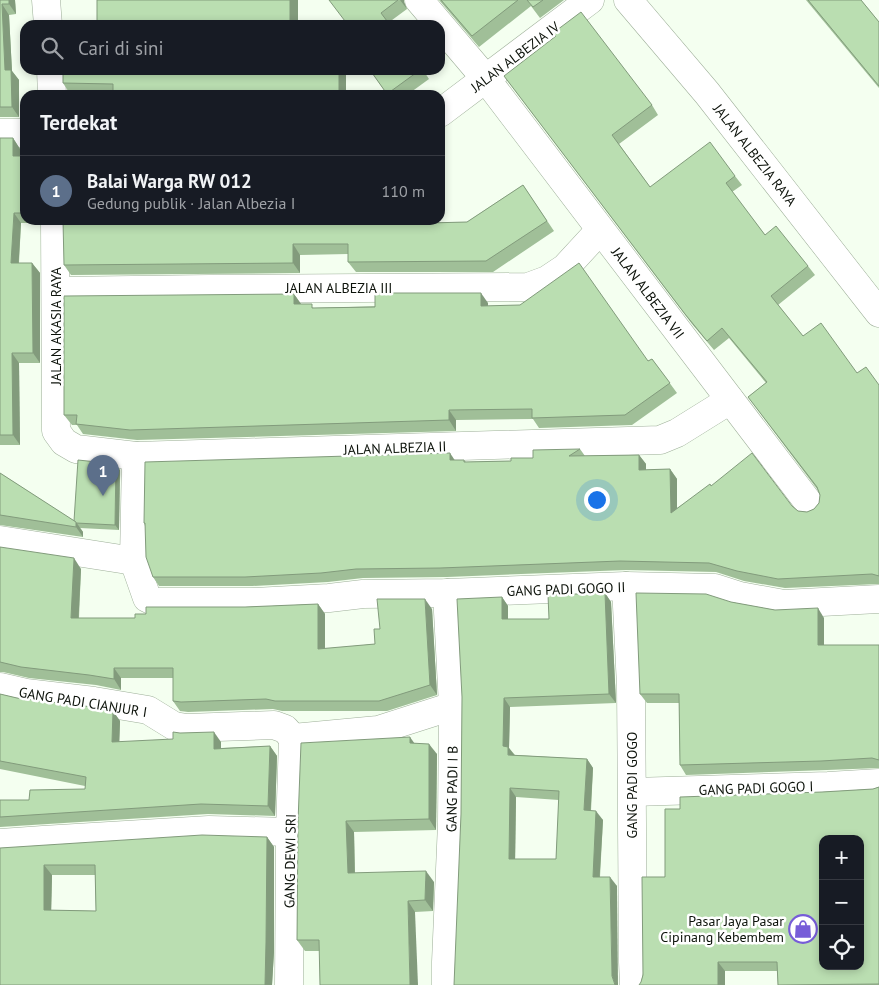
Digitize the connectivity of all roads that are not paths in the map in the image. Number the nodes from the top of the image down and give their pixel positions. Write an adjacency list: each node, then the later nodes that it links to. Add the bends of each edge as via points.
1 (46, 0): 5 (street)
2 (419, 0): 6 (street, JALAN ALBEZIA VII)
3 (590, 0): 9 (street, JALAN ALBEZIA IV)
4 (628, 0): 17 (street, JALAN ALBEZIA RAYA, via 707,93)
5 (48, 20)
6 (436, 20)
7 (445, 31): 9 (street, JALAN ALBEZIA VII)
8 (51, 75): 10 (street)
9 (486, 79): 11 (street, JALAN ALBEZIA IV); 15 (street, JALAN ALBEZIA VII)
10 (52, 90)
11 (445, 109)
12 (0, 133): 13 (street)
13 (20, 133)
14 (55, 225): 16 (street, JALAN AKASIA RAYA)
15 (600, 230): 16 (street, JALAN ALBEZIA III, via 565,268 528,287); 18 (street, JALAN ALBEZIA VII)
16 (56, 291): 19 (street, JALAN AKASIA RAYA)
17 (879, 313)
18 (730, 400): 20 (street, JALAN ALBEZIA II, via 660,440); 21 (street, JALAN ALBEZIA VII)
19 (56, 432): 20 (street, JALAN ALBEZIA II, via 76,449)
20 (136, 456): 23 (street, GANG PADI GOGO II)
21 (811, 506)
22 (0, 540): 23 (street)
23 (134, 560): 25 (street, GANG PADI GOGO II, via 147,598 155,602 252,602 363,594)
24 (626, 586): 25 (street, GANG PADI GOGO II); 26 (street, GANG PADI GOGO II, via 715,588 784,604); 31 (street, GANG PADI GOGO)
25 (447, 593): 28 (street, GANG PADI I B)
26 (879, 600)
27 (0, 688): 29 (street, GANG PADI CIANJUR I, via 148,710 174,726 187,728 274,725 285,729)
28 (453, 706): 29 (street, via 378,730); 35 (street, GANG PADI I B)
29 (293, 738): 32 (street, GANG DEWI SRI)
30 (879, 783): 31 (street, GANG PADI GOGO I)
31 (633, 792): 36 (street, GANG PADI GOGO)
32 (290, 832): 33 (street, via 209,830); 34 (street, GANG DEWI SRI)
33 (0, 843)
34 (289, 985)
35 (446, 985)
36 (634, 985)

